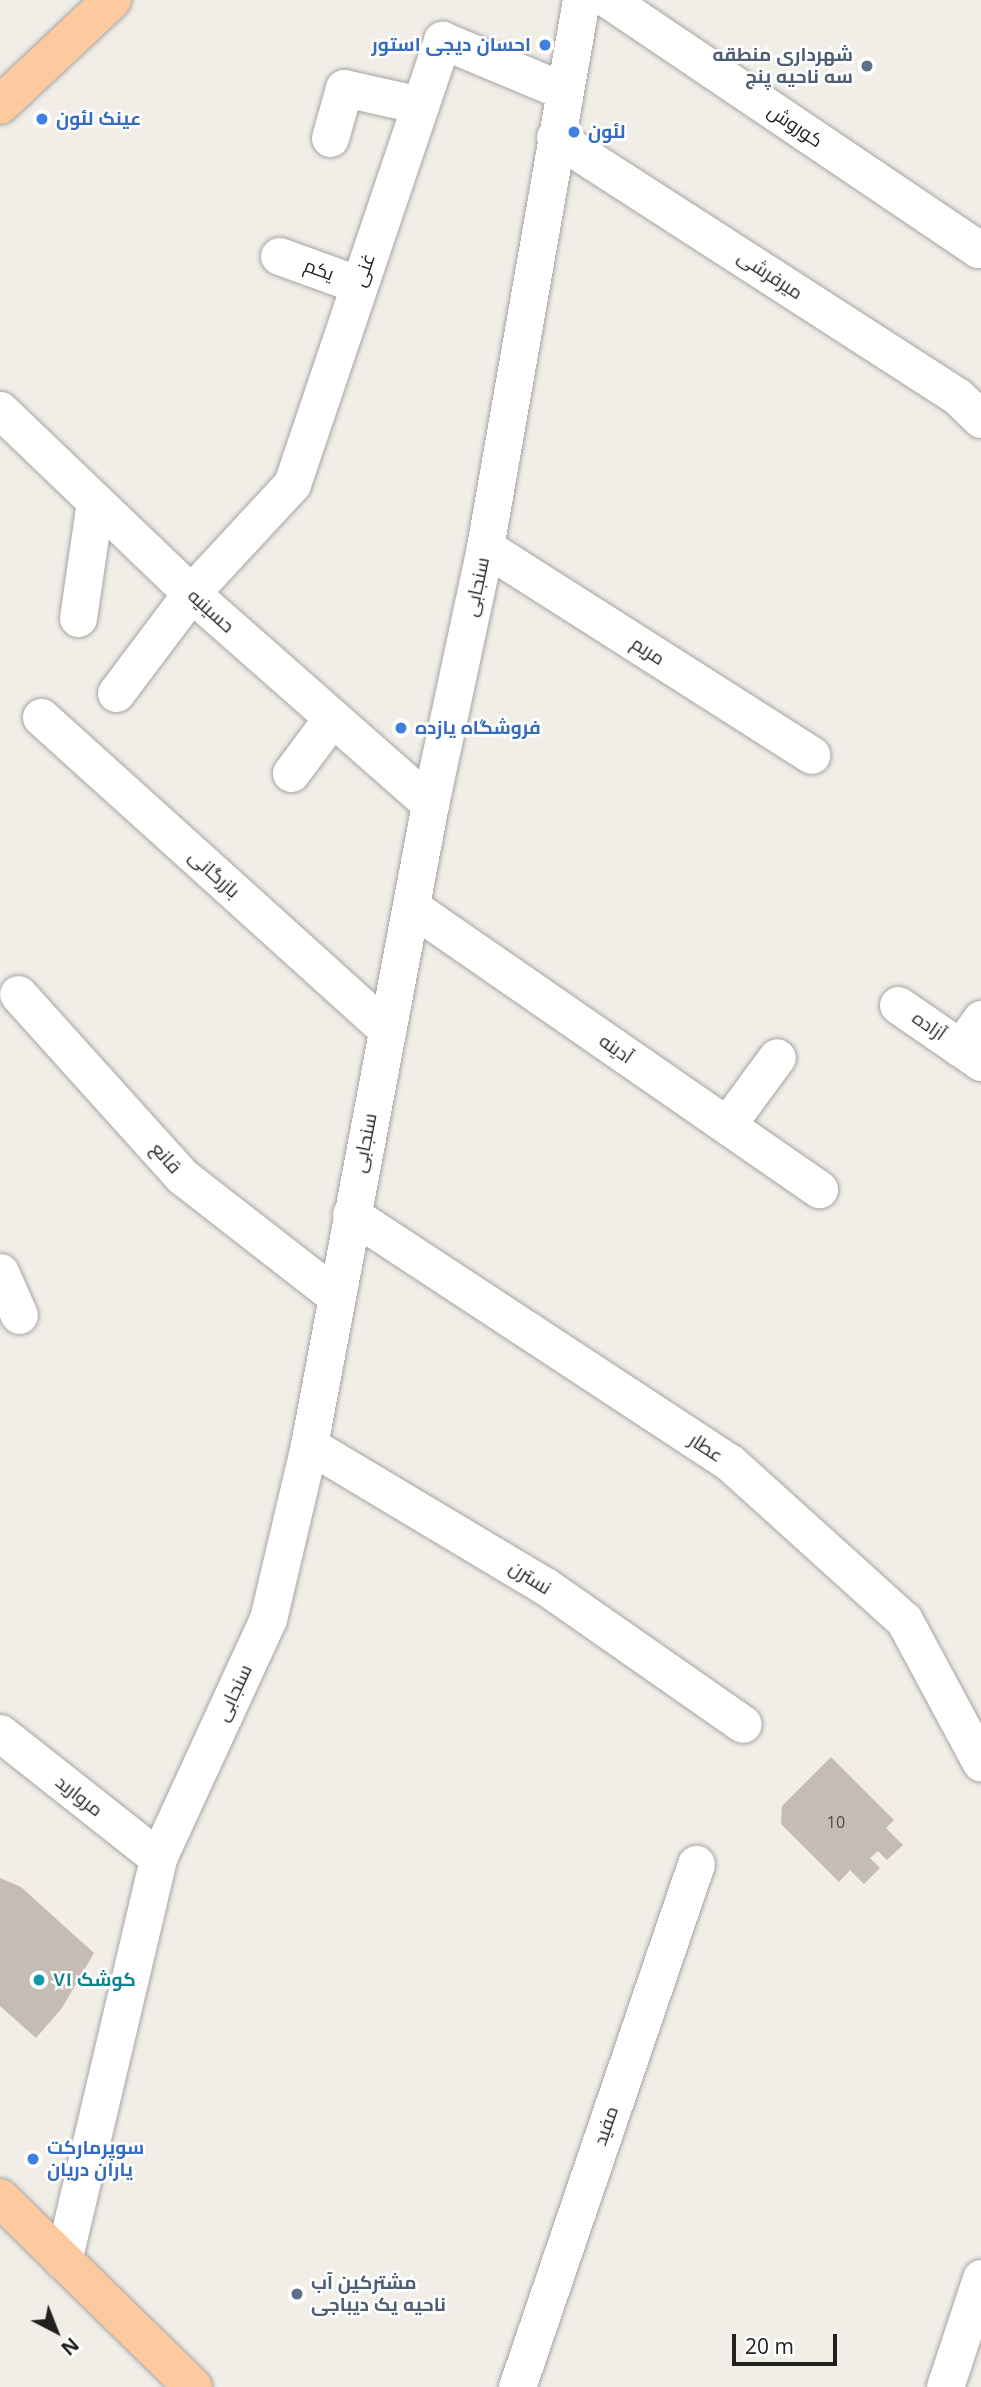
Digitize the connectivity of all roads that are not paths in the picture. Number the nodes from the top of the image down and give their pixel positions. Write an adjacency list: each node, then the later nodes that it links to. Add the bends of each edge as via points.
1 (112, 0): 5 (main road)
2 (581, 0): 4 (street, سنجابی)
3 (609, 0): 9 (street, کوروش, via 978,249)
4 (564, 91): 6 (street, غنی, via 442,40); 8 (street, سنجابی)
5 (0, 105)
6 (420, 105): 7 (street, via 344,88); 11 (street, غنی)
7 (330, 138)
8 (555, 138): 13 (street, میرفرشی, via 957,396); 15 (street, سنجابی)
9 (981, 246)
10 (279, 256): 11 (street, یکم)
11 (359, 285): 16 (street, غنی, via 292,484)
12 (0, 410): 14 (street, حسینیه)
13 (981, 419)
14 (95, 501): 16 (street, حسینیه); 17 (street)
15 (485, 547): 21 (street, مریم); 23 (street, سنجابی)
16 (191, 593): 18 (street, غنی); 20 (street, حسینیه)
17 (78, 618)
18 (116, 694)
19 (41, 717): 27 (street, بازرگانی)
20 (332, 718): 22 (street); 23 (street, حسینیه)
21 (811, 755)
22 (290, 773)
23 (429, 804): 24 (street, سنجابی)
24 (412, 908): 27 (street, سنجابی); 30 (street, آدینه)
25 (18, 994): 34 (street, قانع, via 183,1177)
26 (898, 1005): 28 (street, آزاده)
27 (387, 1030): 32 (street, سنجابی)
28 (974, 1043)
29 (776, 1057): 30 (street)
30 (727, 1125): 31 (street, آدینه)
31 (819, 1189)
32 (351, 1214): 34 (street, سنجابی); 39 (street, عطار, via 730,1463 904,1620)
33 (0, 1272): 35 (street)
34 (337, 1297): 36 (street, سنجابی)
35 (19, 1315)
36 (309, 1445): 37 (street, نسترن, via 545,1586); 40 (street, سنجابی, via 268,1619)
37 (743, 1724)
38 (0, 1733): 40 (street, مروارید)
39 (981, 1763)
40 (158, 1858): 43 (street, سنجابی)
41 (696, 1864): 46 (street, مفید)
42 (0, 2198): 43 (main road)
43 (64, 2261): 45 (main road)
44 (981, 2278): 47 (street)
45 (193, 2387)
46 (517, 2387)
47 (944, 2387)

